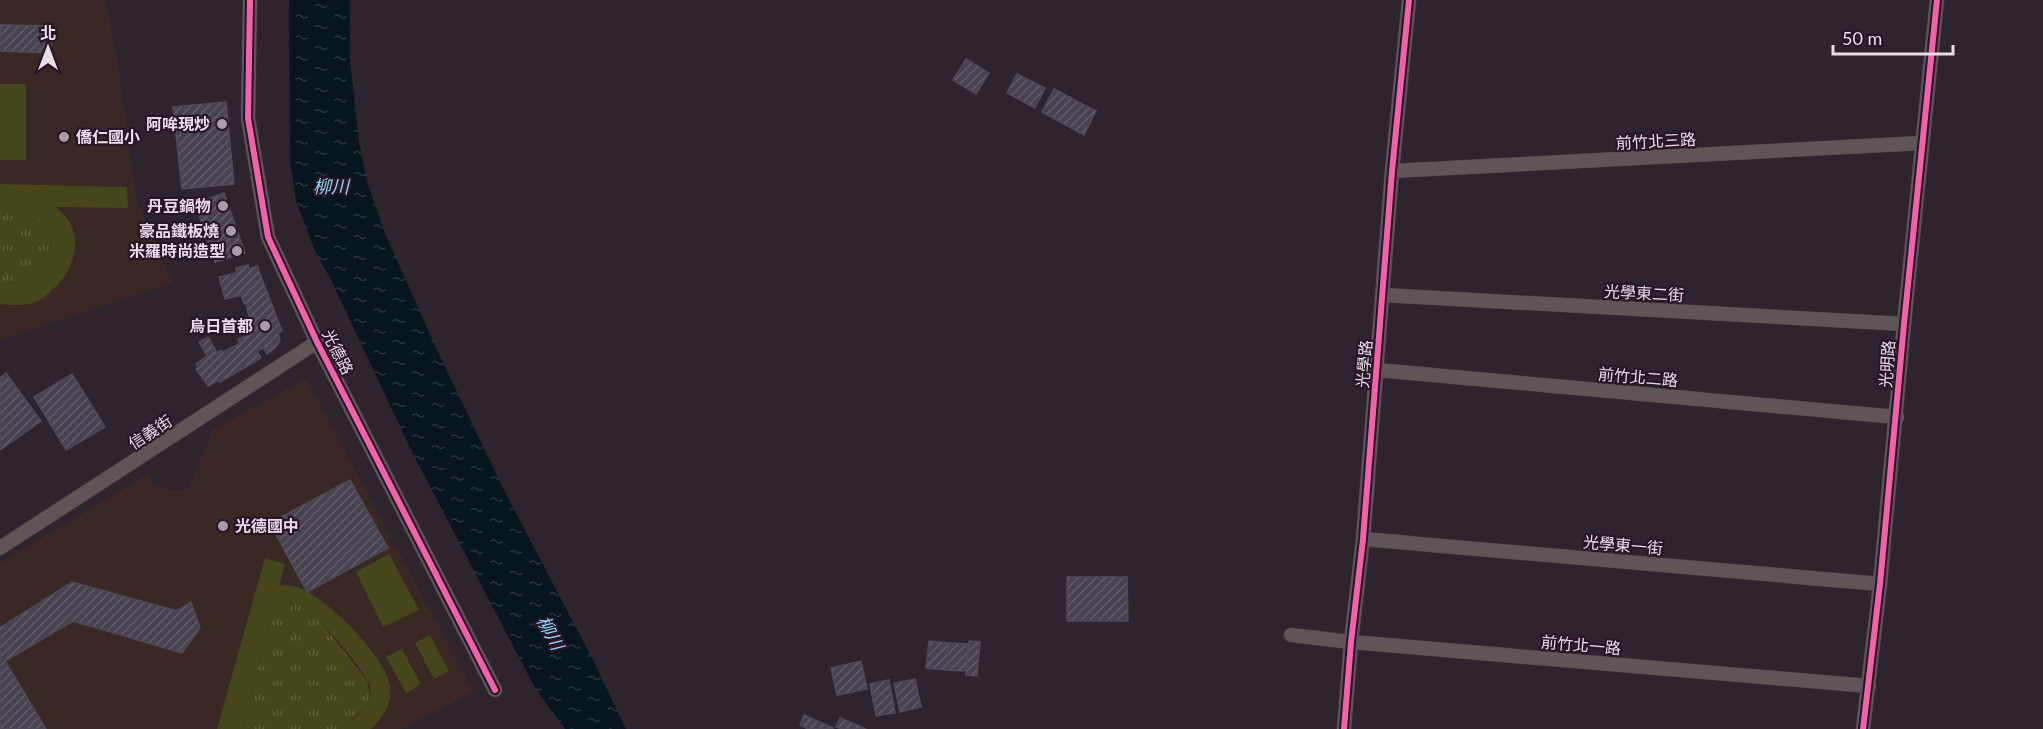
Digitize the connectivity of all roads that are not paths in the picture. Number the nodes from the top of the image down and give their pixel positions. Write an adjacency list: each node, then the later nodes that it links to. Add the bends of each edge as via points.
1 (250, 0): 8 (street, 光德路, via 248,118 268,237)
2 (1409, 0): 5 (street, 光學路)
3 (1937, 0): 4 (street, 光明路)
4 (1922, 143): 5 (street, 前竹北三路); 7 (street, 光明路)
5 (1392, 171): 6 (street, 光學路)
6 (1383, 295): 7 (street, 光學東二街); 9 (street, 光學路)
7 (1904, 324): 10 (street, 光明路)
8 (317, 342): 12 (street, 信義街); 17 (street, 光德路)
9 (1377, 370): 10 (street, 前竹北二路); 11 (street, 光學路)
10 (1897, 417): 13 (street, 光明路)
11 (1363, 539): 13 (street, 光學東一街); 15 (street, 光學路)
12 (0, 548)
13 (1880, 584): 16 (street, 光明路)
14 (1291, 635): 15 (street, 前竹北一路)
15 (1351, 642): 16 (street, 前竹北一路); 18 (street, 光學路)
16 (1869, 686): 19 (street, 光明路)
17 (495, 690)
18 (1344, 729)
19 (1863, 729)

